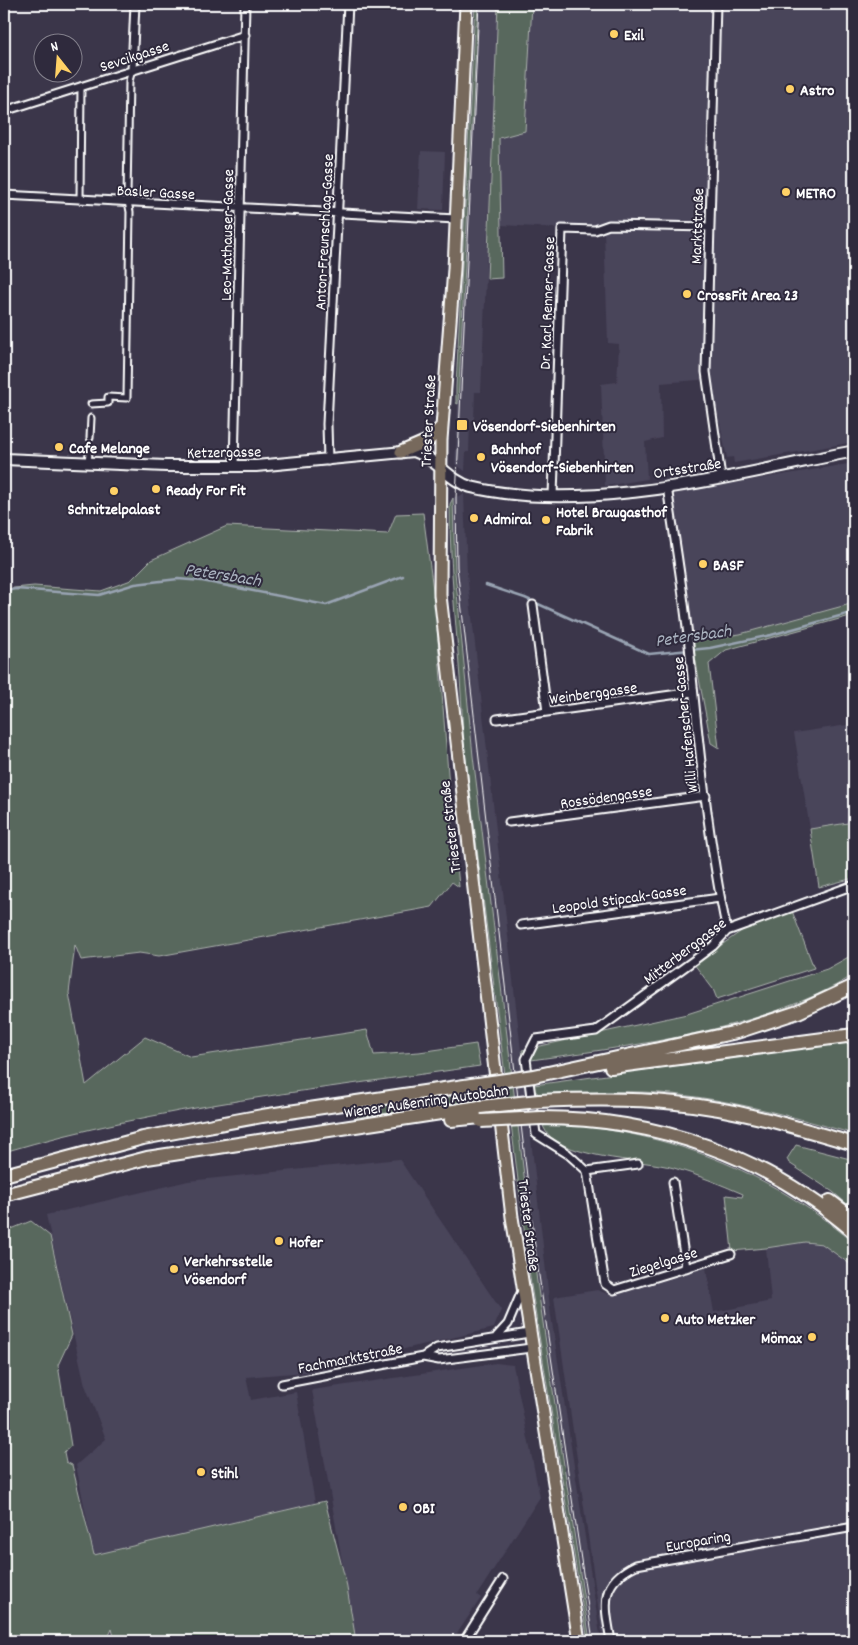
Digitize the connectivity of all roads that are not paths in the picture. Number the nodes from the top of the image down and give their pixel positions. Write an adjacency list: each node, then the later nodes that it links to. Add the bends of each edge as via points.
1 (135, 4): 7 (street)
2 (245, 4): 6 (street, Leo-Mathauser-Gasse)
3 (348, 4): 14 (street, Anton-Freunschlag-Gasse)
4 (466, 4): 15 (main road, Triester Straße)
5 (716, 4): 16 (street, Marktstraße)
6 (245, 35): 7 (street, Sevcikgasse); 13 (street, Leo-Mathauser-Gasse)
7 (132, 70): 8 (street, Sevcikgasse); 12 (street)
8 (81, 86): 9 (street, Sevcikgasse); 11 (street)
9 (4, 111)
10 (4, 195): 11 (street, Basler Gasse)
11 (80, 200): 12 (street, Basler Gasse)
12 (128, 203): 13 (street, Basler Gasse); 17 (street, via 127,398 108,397 108,403)
13 (240, 209): 14 (street, Basler Gasse); 27 (street, Leo-Mathauser-Gasse)
14 (338, 212): 15 (street, Basler Gasse); 25 (street, Anton-Freunschlag-Gasse)
15 (456, 218): 19 (main road, Triester Straße)
16 (709, 227): 29 (street, Marktstraße, via 706,372); 31 (street, Dr. Karl Renner-Gasse, via 609,225 595,230 562,229)
17 (91, 404)
18 (91, 418): 20 (street)
19 (442, 426): 23 (main road, via 428,440); 28 (main road, Triester Straße)
20 (90, 438)
21 (854, 451): 29 (main road, Ortsstraße)
22 (89, 452): 26 (street)
23 (401, 452): 25 (main road, Ketzergasse); 28 (main road, Ketzergasse, via 419,453)
24 (4, 459): 26 (main road, Ketzergasse)
25 (328, 461): 27 (main road, Ketzergasse)
26 (88, 463): 27 (main road, Ketzergasse)
27 (234, 466)
28 (440, 466): 31 (main road, Ortsstraße, via 457,481 472,487); 58 (main road, Triester Straße, via 442,612)
29 (720, 477): 30 (main road, Ortsstraße)
30 (667, 486): 31 (main road, Ortsstraße, via 614,494); 33 (street, Willi Hafenscher-Gasse)
31 (553, 496)
32 (533, 605): 34 (street)
33 (693, 692): 34 (street, Weinberggasse); 36 (street, Willi Hafenscher-Gasse)
34 (546, 712): 35 (street, Weinberggasse)
35 (496, 719)
36 (706, 796): 37 (street, Rossödengasse); 39 (street, Willi Hafenscher-Gasse)
37 (509, 822)
38 (854, 885): 41 (street, Mitterberggasse)
39 (720, 898): 40 (street, Leopold Stipcak-Gasse); 41 (street, Willi Hafenscher-Gasse)
40 (521, 925)
41 (727, 931): 50 (street, Mitterberggasse, via 700,956 600,1028 587,1033 536,1039 526,1059 536,1134 568,1154)
42 (854, 986): 44 (highway, via 798,1012 737,1032)
43 (854, 1035): 44 (highway, Wiener Außenring Autobahn)
44 (534, 1076): 51 (highway, Wiener Außenring Autobahn, bridge, via 262,1116 143,1138)
45 (540, 1111): 46 (highway); 48 (highway, via 615,1098 677,1103 750,1116); 54 (highway, via 636,1121 706,1140 778,1170); 55 (highway, via 624,1123 673,1134 717,1149 803,1192)
46 (481, 1115): 47 (highway, Wiener Außenring Autobahn); 47 (highway)
47 (381, 1124): 53 (highway, Wiener Außenring Autobahn, via 147,1158)
48 (854, 1144)
49 (638, 1164): 50 (street)
50 (587, 1171): 57 (street, Ziegelgasse, via 605,1284 614,1290)
51 (4, 1175)
52 (673, 1182): 57 (street)
53 (4, 1195)
54 (854, 1219)
55 (854, 1232)
56 (731, 1254): 57 (street, Ziegelgasse)
57 (686, 1268)
58 (522, 1291): 59 (main road, Triester Straße); 60 (street, via 508,1324)
59 (529, 1333): 60 (street, Fachmarktstraße); 61 (main road, Triester Straße)
60 (495, 1338): 62 (street, Fachmarktstraße, via 437,1348)
61 (531, 1348): 62 (street, Fachmarktstraße, via 439,1360); 67 (main road, Triester Straße)
62 (423, 1357): 63 (street, Fachmarktstraße)
63 (282, 1384)
64 (854, 1527): 68 (street, Europaring, via 636,1565 622,1572 605,1598)
65 (503, 1579): 66 (street)
66 (464, 1641)
67 (578, 1641)
68 (611, 1641)

